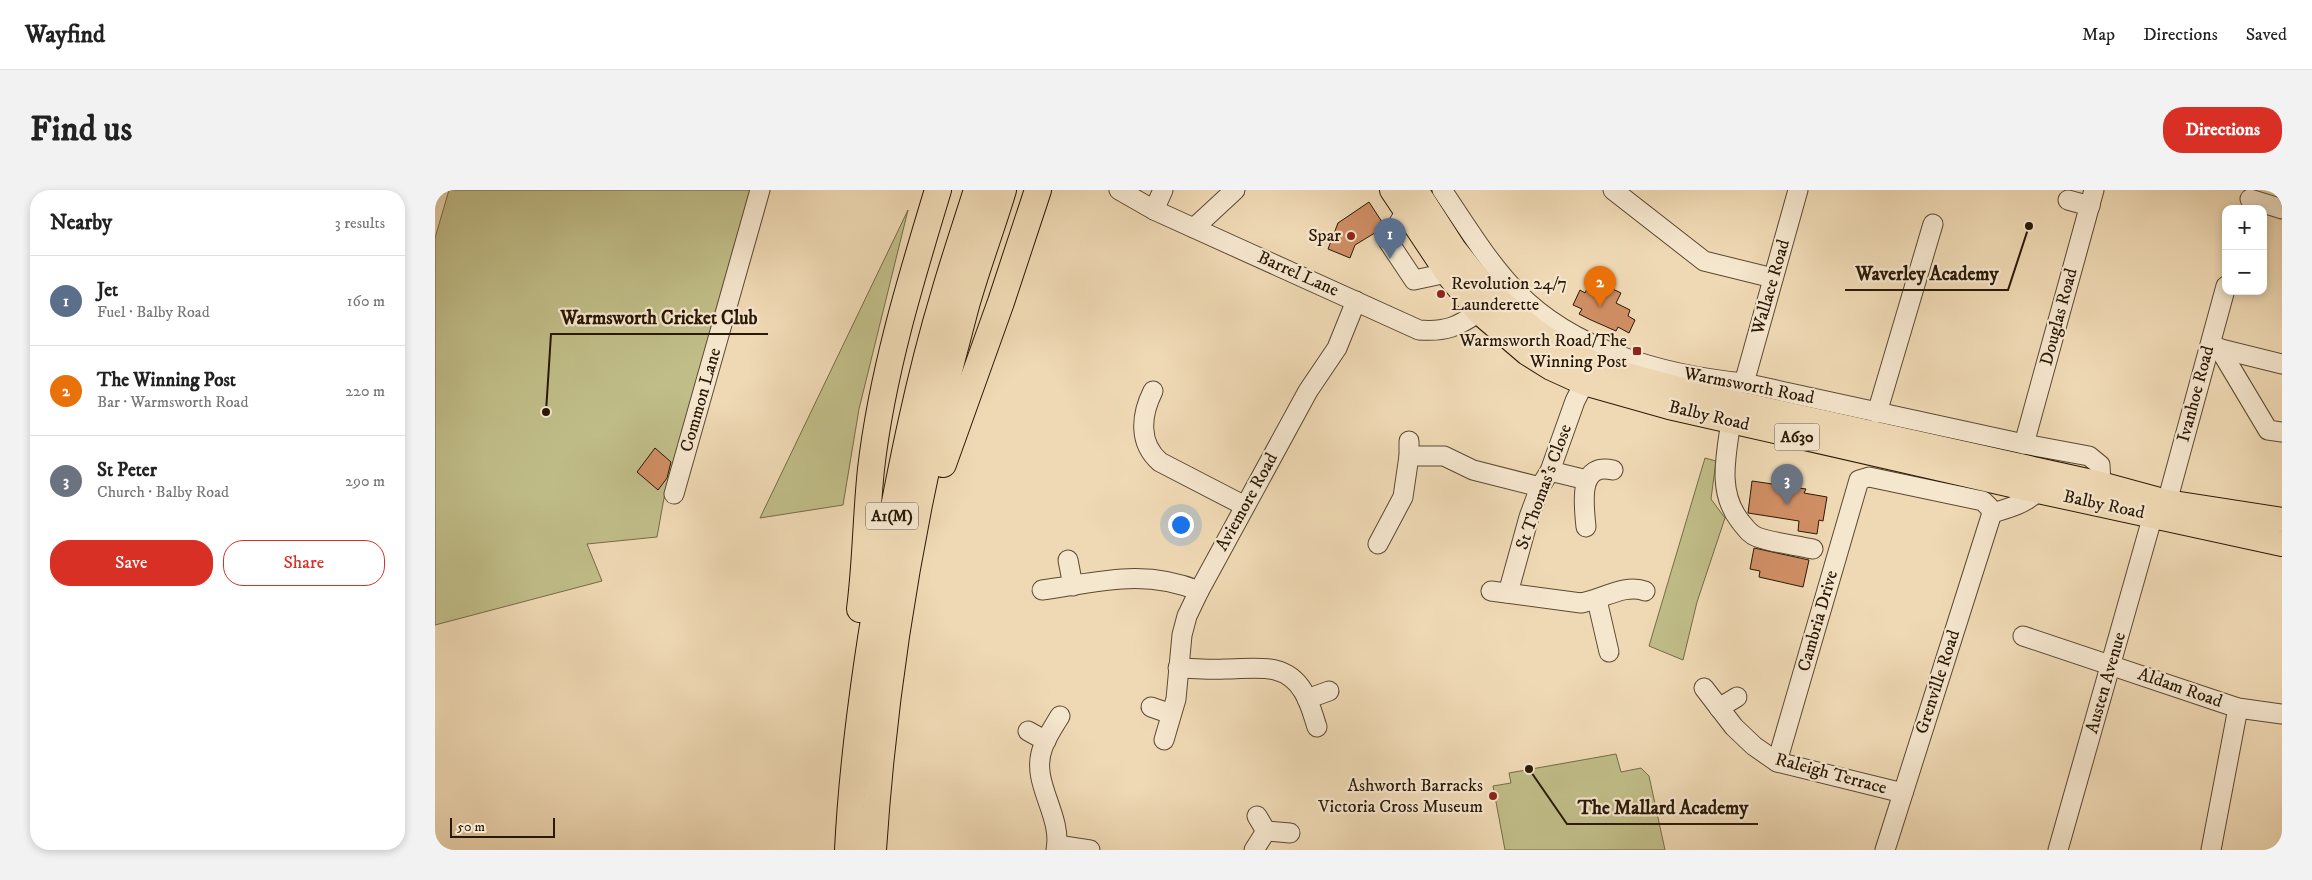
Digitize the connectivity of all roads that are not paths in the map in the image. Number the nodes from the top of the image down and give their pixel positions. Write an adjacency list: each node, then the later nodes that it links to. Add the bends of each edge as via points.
1 (760, 190): 42 (street, Common Lane)
2 (938, 190): 77 (highway, via 896,334 871,468 861,604 854,650)
3 (977, 190): 77 (highway, A1(M), via 944,295 913,416 871,633)
4 (1003, 190): 76 (highway, A1(M), via 966,307 917,510 899,618)
5 (1038, 190): 76 (highway, via 946,452 928,515)
6 (1119, 190): 18 (street, Barrel Lane)
7 (1163, 190): 18 (street)
8 (1235, 190): 21 (street)
9 (1392, 190): 19 (main road, Balby Road / A630)
10 (1416, 190): 39 (main road, Balby Road / A630, via 1454,249 1485,288 1542,336 1574,355 1638,379 1704,396)
11 (1442, 190): 30 (street, Warmsworth Road, via 1485,254 1514,289 1562,328 1599,348 1644,364 1713,380)
12 (1613, 190): 23 (street, via 1704,261)
13 (1798, 190): 23 (street, Wallace Road)
14 (2092, 198): 16 (street); 35 (street, Douglas Road)
15 (2250, 199): 17 (street)
16 (2067, 200)
17 (2282, 209)
18 (1154, 210): 21 (street, Barrel Lane)
19 (1406, 211): 22 (main road, Balby Road / A630); 22 (street, via 1388,241 1414,280)
20 (1933, 224): 32 (street)
21 (1194, 228): 25 (street, Barrel Lane)
22 (1447, 273): 26 (main road, Balby Road / A630)
23 (1773, 278): 30 (street, Wallace Road)
24 (2224, 295): 27 (street, Ivanhoe Road)
25 (1356, 300): 26 (street, Barrel Lane, via 1419,330 1451,329); 43 (street, Aviemore Road, via 1337,348 1308,391)
26 (1479, 312): 29 (main road, Balby Road / A630, via 1527,353)
27 (2214, 347): 28 (street); 34 (street, via 2268,430); 44 (street, Ivanhoe Road)
28 (2282, 364)
29 (1584, 383): 33 (main road, Balby Road / A630); 37 (street, St Thomas's Close)
30 (1744, 383): 32 (street, Warmsworth Road)
31 (1153, 391): 43 (street, via 1144,418 1146,441 1153,455 1160,462)
32 (1877, 413): 35 (street, Warmsworth Road)
33 (1731, 422): 41 (main road, Balby Road / A630); 50 (street, via 1724,478 1726,496 1735,514 1755,536)
34 (2282, 432)
35 (2024, 444): 39 (street, Warmsworth Road, via 2089,456 2100,465)
36 (1613, 470): 38 (street, via 1597,470)
37 (1550, 471): 38 (street); 40 (street, St Thomas's Close)
38 (1587, 480): 47 (street, via 1583,504)
39 (2101, 484): 44 (main road, Balby Road / A630)
40 (1540, 487): 48 (street, via 1473,470 1444,456 1409,448 1403,497); 56 (street, St Thomas's Close, via 1499,592 1569,602)
41 (2038, 491): 44 (main road, Balby Road / A630); 45 (street, via 2020,504)
42 (674, 494)
43 (1245, 506): 55 (street, Aviemore Road)
44 (2160, 508): 46 (main road, Balby Road / A630); 49 (main road, Balby Road / A630); 59 (street, Austen Avenue)
45 (1992, 513): 75 (street, Cambria Drive, via 1983,501 1869,477 1859,480); 78 (street, Grenville Road)
46 (2282, 520)
47 (1586, 527)
48 (1378, 544)
49 (2282, 544)
50 (1813, 549)
51 (1068, 560): 52 (street)
52 (1073, 586): 53 (street); 55 (street, via 1136,577 1178,583)
53 (1043, 590)
54 (1645, 591): 56 (street, St Thomas's Close, via 1623,590)
55 (1199, 592): 60 (street, Aviemore Road, via 1187,616)
56 (1597, 600): 58 (street)
57 (2023, 636): 59 (street, Aldam Road)
58 (1609, 652)
59 (2111, 664): 67 (street, Aldam Road); 86 (street, Austen Avenue)
60 (1178, 668): 64 (street, via 1225,670 1264,667 1285,675 1302,689); 68 (street, Aviemore Road, via 1176,699)
61 (1704, 688): 66 (street, Raleigh Terrace)
62 (1329, 691): 64 (street)
63 (1737, 697): 66 (street)
64 (1307, 700): 71 (street)
65 (1151, 707): 68 (street)
66 (1719, 708): 75 (street, Raleigh Terrace, via 1754,746)
67 (2238, 708): 69 (street, Aldam Road); 87 (street)
68 (1171, 714): 73 (street, Aviemore Road)
69 (2282, 714)
70 (1060, 716): 74 (street)
71 (1317, 727)
72 (1028, 731): 74 (street)
73 (1164, 740)
74 (1046, 741): 80 (street, via 1039,770 1057,827)
75 (1777, 762): 78 (street, Raleigh Terrace)
76 (880, 771): 82 (highway, A1(M))
77 (854, 779): 81 (highway, A1(M))
78 (1903, 793): 85 (street, Grenville Road)
79 (1290, 833): 84 (street, via 1262,824)
80 (1057, 848): 83 (street)
81 (848, 850)
82 (873, 850)
83 (1090, 850)
84 (1254, 850)
85 (1885, 850)
86 (2058, 850)
87 (2211, 850)

